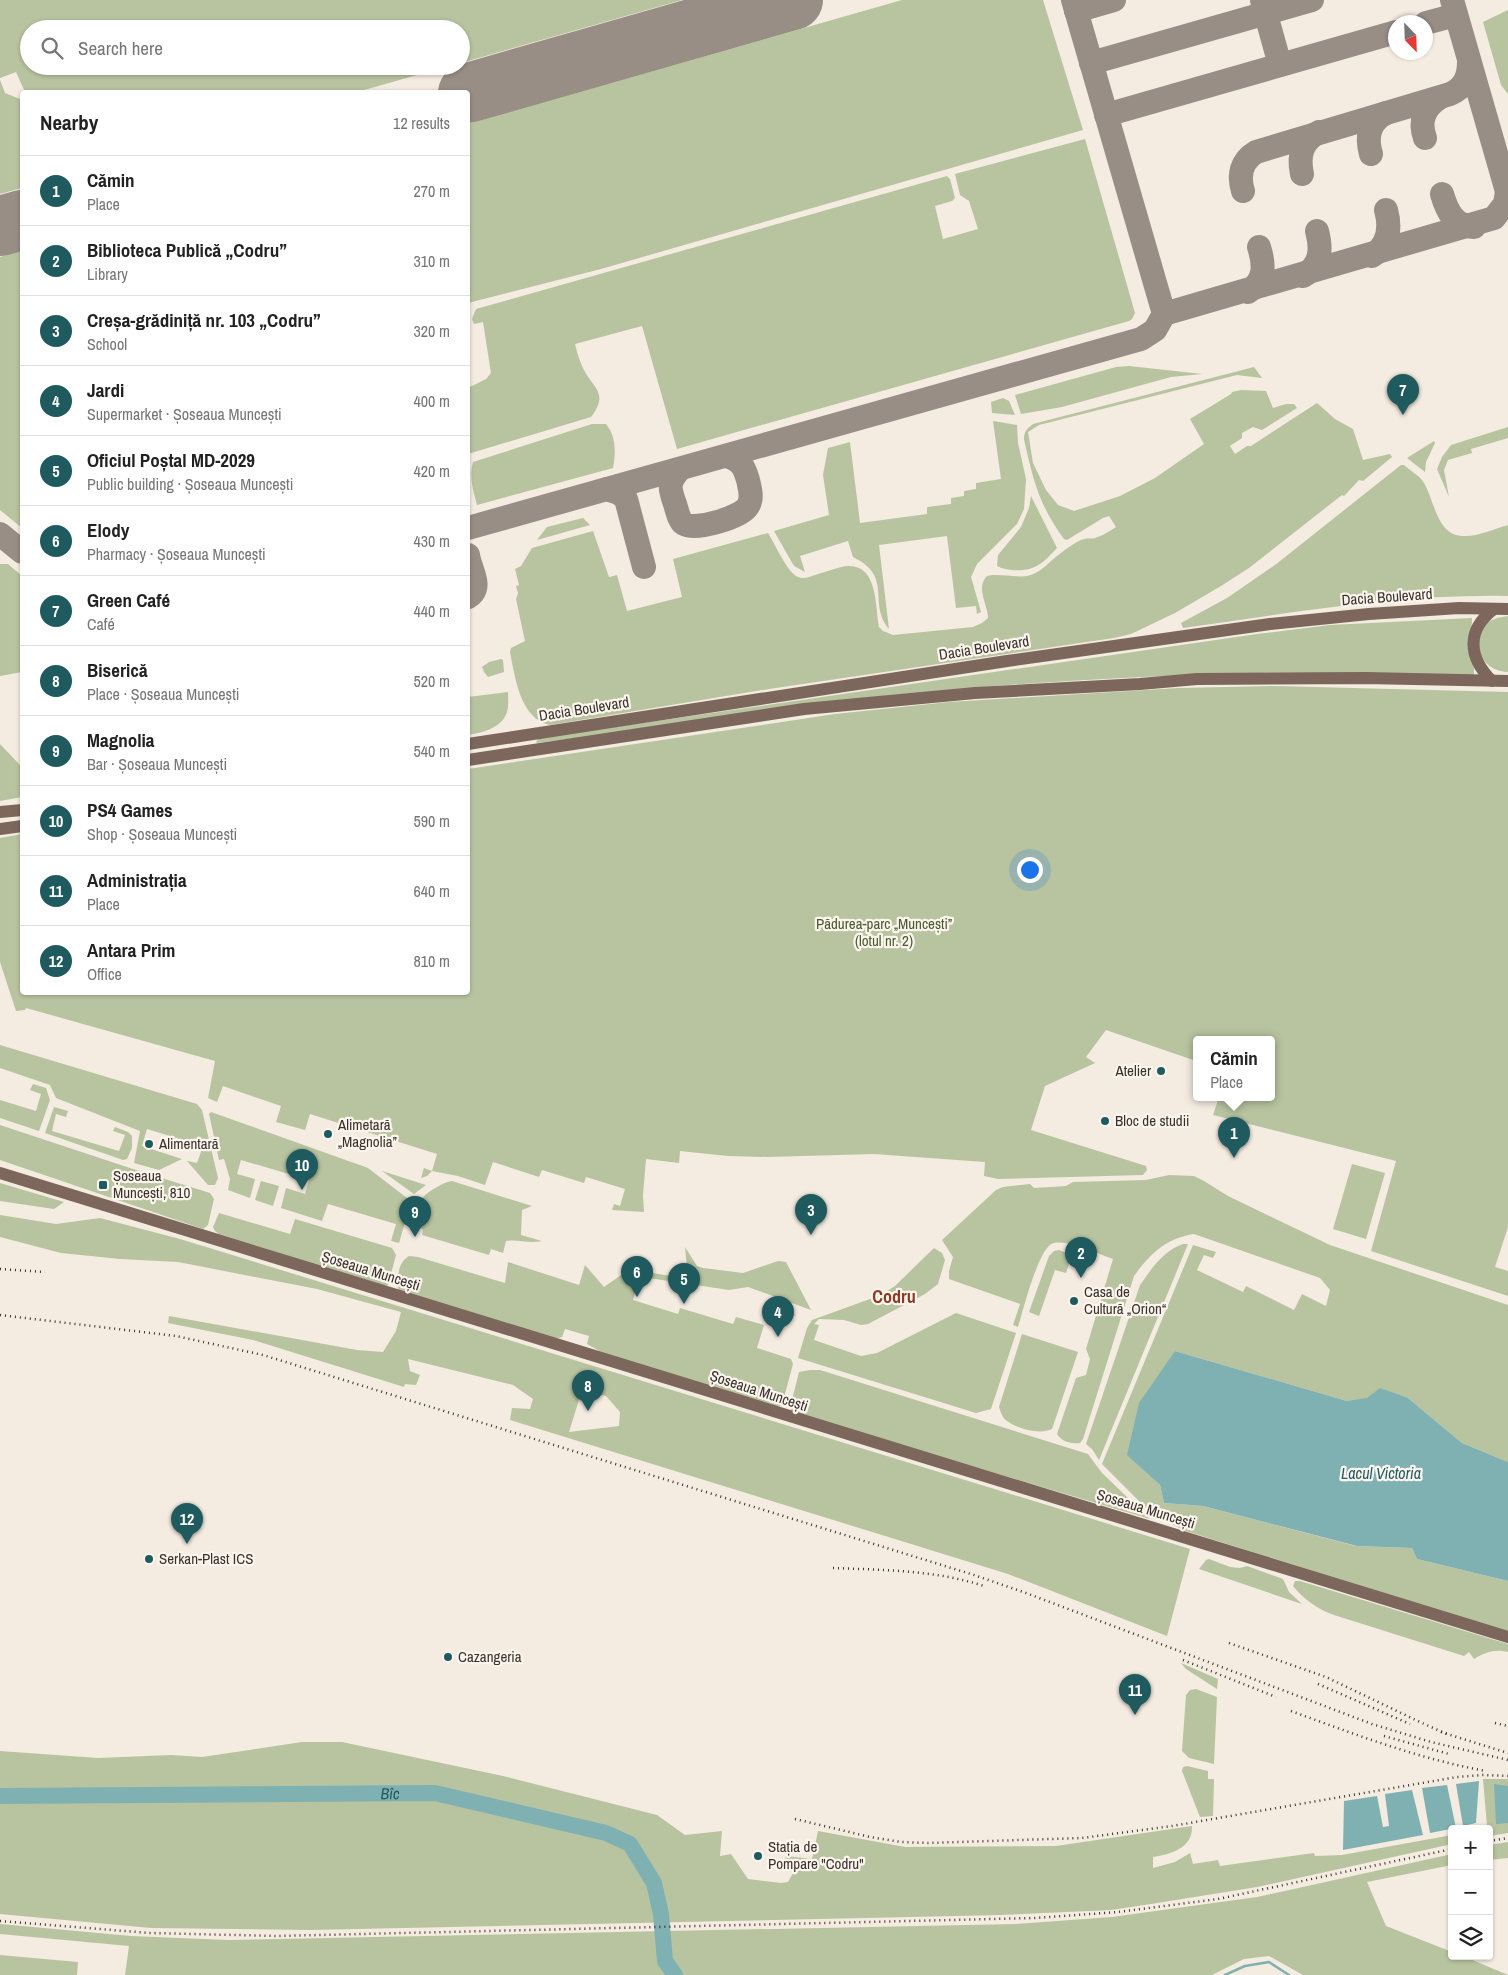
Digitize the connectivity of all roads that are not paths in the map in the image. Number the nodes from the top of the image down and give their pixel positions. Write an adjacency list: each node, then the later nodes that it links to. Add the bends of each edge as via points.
1 (1494, 609): 2 (main road, Dacia Boulevard); 3 (main road, via 1477,625 1473,638 1478,664); 5 (main road, Dacia Boulevard, via 1369,614 1270,624)
2 (1508, 609)
3 (1492, 681): 4 (main road); 7 (main road, via 1197,679 975,693 804,709)
4 (1508, 681)
5 (529, 734): 6 (main road, Dacia Boulevard); 7 (main road)
6 (470, 744)
7 (531, 750): 8 (main road)
8 (470, 760)
9 (20, 810): 10 (main road)
10 (0, 812)
11 (20, 826): 12 (main road)
12 (0, 829)
13 (0, 1173): 14 (main road, Șoseaua Muncești)
14 (1508, 1638)

